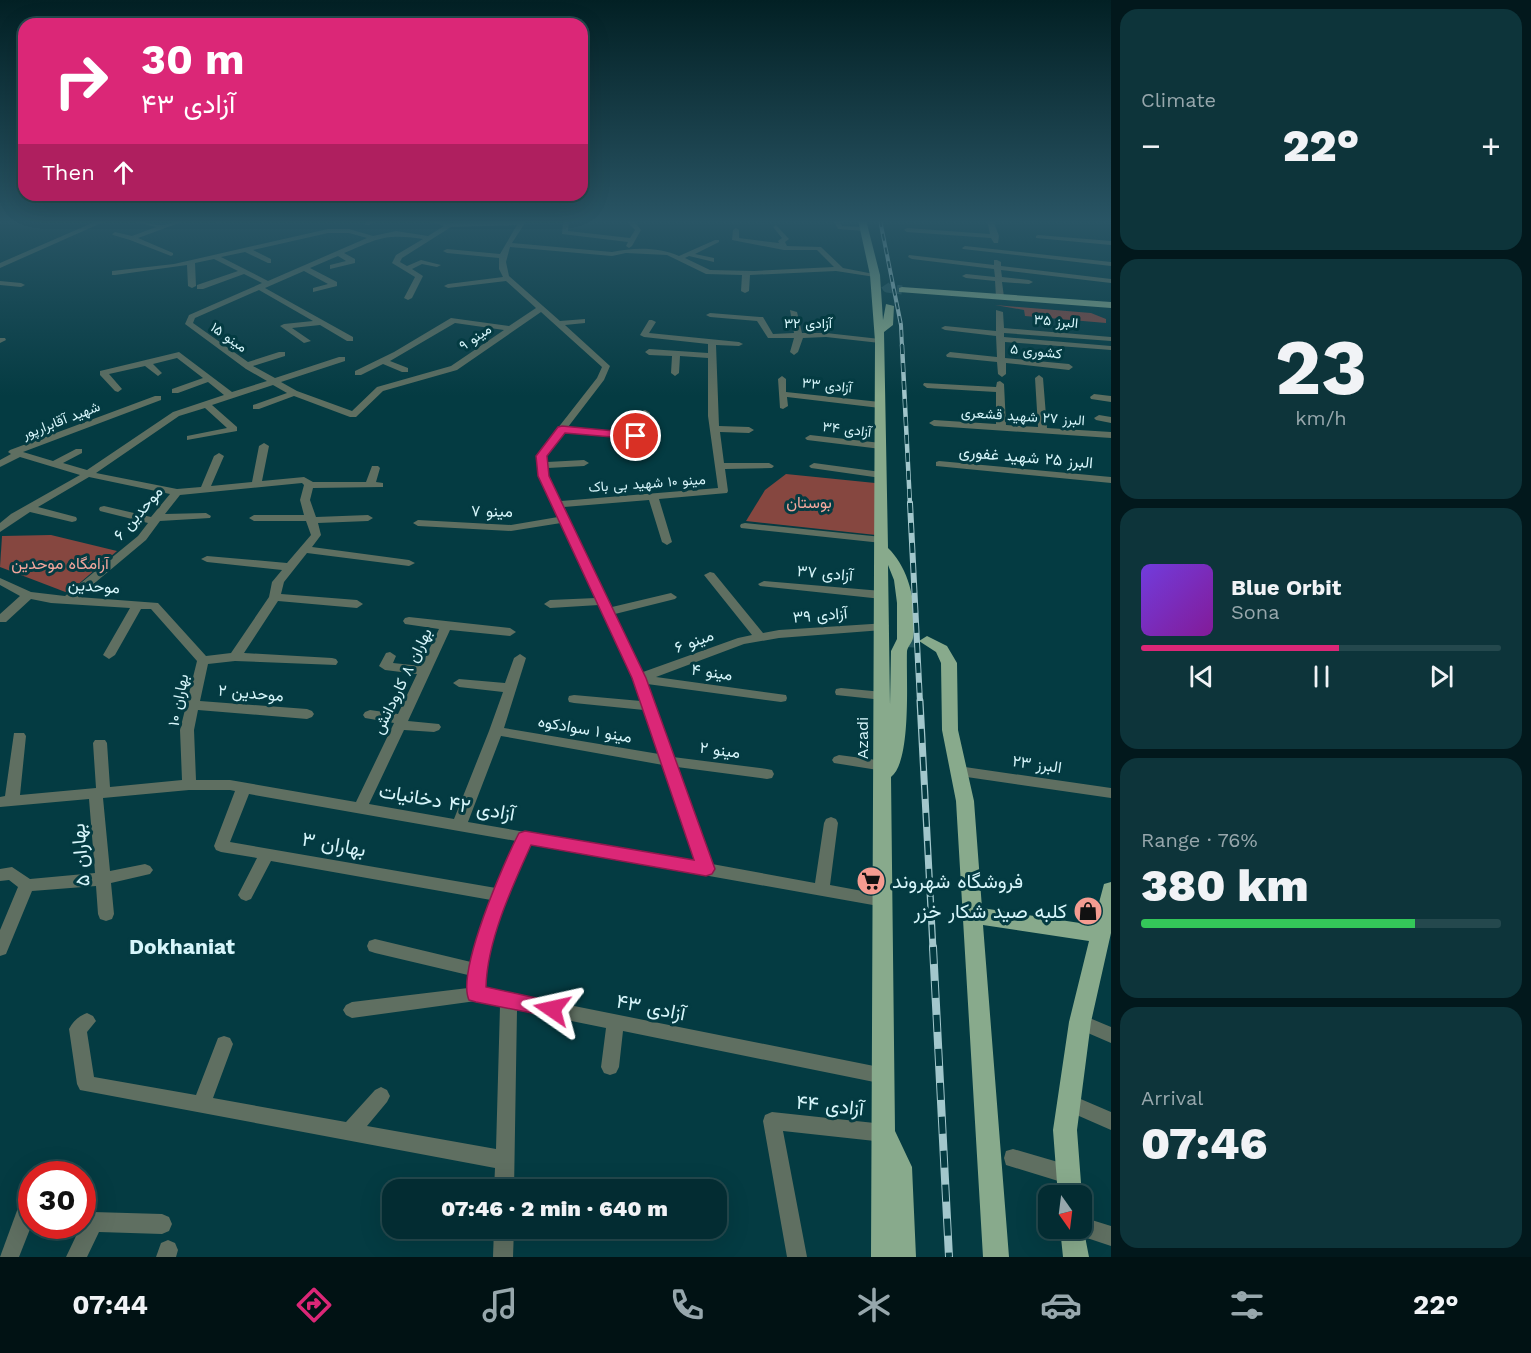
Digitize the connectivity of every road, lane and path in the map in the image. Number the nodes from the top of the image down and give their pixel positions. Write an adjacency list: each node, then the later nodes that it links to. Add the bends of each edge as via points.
1 (194, 279): 2 (street, via 196,286)
2 (221, 279)
3 (257, 279): 17 (street)
4 (280, 279): 17 (street, مینو ۱۵)
5 (324, 279): 21 (street, via 334,284)
6 (418, 279): 26 (street)
7 (507, 279): 19 (street); 28 (street)
8 (746, 279): 22 (street)
9 (875, 279): 13 (street)
10 (994, 279): 11 (street)
11 (998, 279): 15 (street); 25 (street)
12 (1091, 279): 14 (street)
13 (880, 280): 42 (main road, Azadi)
14 (1111, 281)
15 (1029, 282)
16 (0, 283): 18 (street)
17 (268, 284): 20 (street, مینو ۱۵)
18 (21, 285)
19 (448, 286)
20 (260, 288): 35 (street); 60 (street, مینو ۱۵, via 192,317 189,324)
21 (316, 290)
22 (745, 291)
23 (902, 294): 24 (main road)
24 (936, 295): 25 (main road); 29 (main road)
25 (1000, 297): 29 (main road)
26 (408, 298)
27 (889, 306): 42 (main road, via 888,325)
28 (541, 308): 36 (street); 38 (street, مینو ۹)
29 (1106, 309)
30 (793, 312): 41 (street)
31 (999, 312): 40 (street)
32 (710, 315): 41 (street, آزادی ۳۲, via 760,319 771,336)
33 (582, 321): 36 (street)
34 (652, 322): 45 (street, via 644,335)
35 (322, 323): 43 (street); 46 (street, via 284,326)
36 (558, 324): 89 (street, via 606,366)
37 (945, 328): 40 (street)
38 (512, 329): 58 (street, via 454,320); 74 (street, مینو ۹, via 454,368 380,389 352,415)
39 (695, 330): 45 (street)
40 (999, 334): 44 (street, البرز ۳۵); 49 (street); 57 (street)
41 (799, 336): 42 (street, آزادی ۳۲); 51 (street)
42 (880, 336): 81 (main road, Azadi)
43 (350, 339)
44 (1111, 339)
45 (688, 340): 47 (street)
46 (307, 341)
47 (712, 342): 48 (street); 55 (street, مینو ۱۰ شهید بی باک)
48 (740, 344)
49 (1111, 348)
50 (649, 352): 53 (street)
51 (794, 352)
52 (282, 354): 60 (street)
53 (676, 354): 55 (street); 65 (street)
54 (950, 355): 57 (street, کشوری ۵)
55 (712, 356): 90 (street, مینو ۱۰ شهید بی باک)
56 (342, 359): 69 (street)
57 (1000, 360): 61 (street, کشوری ۵); 72 (street)
58 (383, 361): 62 (street); 64 (street)
59 (147, 363): 63 (street); 68 (street, via 178,355); 71 (street, via 103,373)
60 (247, 365): 69 (street, مینو ۱۵)
61 (1069, 368)
62 (405, 370)
63 (158, 373)
64 (358, 373)
65 (675, 373)
66 (1039, 378): 92 (street)
67 (782, 379): 75 (street)
68 (210, 380): 73 (street); 76 (street)
69 (273, 382): 74 (street, مینو ۱۵); 76 (street)
70 (927, 385): 72 (street)
71 (118, 389)
72 (1000, 390): 88 (street)
73 (175, 391)
74 (294, 393): 83 (street)
75 (782, 394): 81 (street, آزادی ۳۳); 82 (street, آزادی ۳۳)
76 (231, 396): 80 (street)
77 (1094, 397): 79 (street)
78 (158, 398): 99 (street, شهید آقابرارپور, via 13,452)
79 (1111, 399)
80 (206, 404): 94 (street, via 234,429); 110 (street, via 176,414)
81 (880, 405): 97 (main road, Azadi)
82 (783, 406)
83 (256, 407)
84 (645, 413): 89 (street, via 636,436)
85 (1099, 418): 86 (street)
86 (1111, 420)
87 (934, 423): 88 (street, البرز ۲۷ شهید قشعری)
88 (1001, 428): 92 (street, البرز ۲۷ شهید قشعری)
89 (562, 429): 105 (street, via 542,456)
90 (715, 429): 91 (street); 106 (street, مینو ۱۰ شهید بی باک)
91 (749, 430)
92 (1043, 431): 93 (street, البرز ۲۷ شهید قشعری)
93 (1111, 435)
94 (190, 438)
95 (810, 438): 97 (street, آزادی ۳۴)
96 (264, 446): 113 (street)
97 (881, 447): 111 (main road, Azadi)
98 (79, 452): 103 (street)
99 (19, 454): 102 (street); 103 (street, شهید آقابرارپور)
100 (219, 456): 115 (street)
101 (584, 463): 105 (street)
102 (0, 464)
103 (54, 464): 110 (street, شهید آقابرارپور)
104 (939, 464): 112 (street, البرز ۲۵ شهید غفوری)
105 (543, 465): 118 (street)
106 (720, 466): 107 (street); 117 (street, مینو ۱۰ شهید بی باک, via 723,491)
107 (769, 466)
108 (814, 466): 111 (street)
109 (375, 468): 114 (street, شهید آقابرارپور, via 374,485)
110 (88, 474): 116 (street, شهید آقابرارپور); 119 (street)
111 (881, 475): 132 (main road, Azadi)
112 (1111, 480)
113 (256, 485): 114 (street, شهید آقابرارپور, via 304,480); 115 (street, شهید آقابرارپور)
114 (309, 485): 125 (street, via 305,500)
115 (205, 489): 116 (street, شهید آقابرارپور)
116 (177, 492): 127 (street, موحدین ۶)
117 (653, 496): 118 (street, مینو ۱۰ شهید بی باک); 131 (street)
118 (557, 504): 126 (street)
119 (28, 508): 124 (street); 130 (street)
120 (104, 509): 127 (street)
121 (206, 516): 127 (street)
122 (254, 518): 125 (street)
123 (369, 518): 125 (street)
124 (72, 519)
125 (310, 519): 133 (street, via 316,535)
126 (564, 519): 128 (street, مینو ۷, via 511,528); 149 (street)
127 (154, 520): 144 (street, موحدین ۶, via 142,538)
128 (418, 523)
129 (745, 526): 132 (street)
130 (0, 529)
131 (667, 542)
132 (882, 545): 141 (main road, Azadi); 183 (main road, via 900,574 905,640 899,651 897,745)
133 (304, 549): 135 (street); 136 (street)
134 (207, 560): 136 (street)
135 (409, 563)
136 (289, 567): 142 (street, via 278,582)
137 (710, 575): 155 (street)
138 (0, 581): 140 (street, موحدین)
139 (764, 584): 141 (street, آزادی ۳۷)
140 (28, 595): 144 (street, موحدین); 150 (street)
141 (882, 595): 153 (main road, Azadi)
142 (275, 597): 145 (street); 159 (street)
143 (671, 597): 149 (street)
144 (68, 600): 147 (street, موحدین)
145 (357, 604)
146 (550, 604): 149 (street)
147 (137, 605): 148 (street, موحدین); 157 (street)
148 (154, 606): 161 (street, بهاران ۱۰)
149 (605, 607): 164 (street)
150 (2, 619)
151 (409, 621): 152 (street)
152 (446, 626): 154 (street, بهاران ۸ کارودانش); 163 (street, بهاران ۸ کارودانش)
153 (883, 626): 155 (street, آزادی ۳۹); 168 (main road, Azadi)
154 (510, 632)
155 (761, 638): 164 (street, مینو ۶, via 742,641)
156 (927, 641): 182 (main road, via 942,649 949,663 950,730)
157 (109, 654)
158 (390, 656): 163 (street, via 385,666)
159 (235, 657): 161 (street); 162 (street)
160 (520, 658): 166 (street)
161 (203, 660): 171 (street, بهاران ۱۰)
162 (332, 662)
163 (425, 671): 175 (street, بهاران ۸ کارودانش)
164 (639, 678): 169 (street, مینو ۴); 172 (street)
165 (459, 683): 166 (street)
166 (509, 688): 177 (street)
167 (840, 692): 168 (street)
168 (883, 696): 183 (main road, Azadi)
169 (781, 698)
170 (574, 699): 172 (street)
171 (193, 705): 173 (street, موحدین ۲); 185 (street, بهاران ۱۰, via 187,730)
172 (649, 706): 181 (street)
173 (307, 714)
174 (370, 715): 175 (street)
175 (401, 722): 176 (street); 190 (street, بهاران ۸ کارودانش)
176 (434, 727)
177 (496, 731): 181 (street, مینو ۱ سوادکوه); 192 (street)
178 (19, 736): 189 (street)
179 (100, 743): 187 (street, بهاران ۵)
180 (839, 760): 183 (street)
181 (668, 761): 184 (street, مینو ۲); 195 (street)
182 (958, 771): 188 (street, البرز ۲۳); 206 (main road, via 965,801)
183 (884, 773): 204 (main road, Azadi)
184 (767, 774)
185 (189, 785): 186 (street, آزادی ۴۲ دخانیات); 187 (street, آزادی ۴۲ دخانیات)
186 (244, 787): 190 (street, آزادی ۴۲ دخانیات); 194 (street, بهاران ۳, via 221,846)
187 (100, 793): 189 (street, آزادی ۴۲ دخانیات); 198 (street, بهاران ۵)
188 (1111, 793)
189 (6, 801)
190 (360, 808): 192 (street, آزادی ۴۲ دخانیات)
191 (831, 823): 200 (street)
192 (459, 826): 193 (street, آزادی ۴۲ دخانیات)
193 (525, 837): 195 (street, آزادی ۴۲ دخانیات); 203 (street)
194 (267, 854): 202 (street); 203 (street, بهاران ۳)
195 (706, 869): 200 (street, آزادی ۴۲ دخانیات)
196 (145, 870): 198 (street)
197 (0, 875): 199 (street, via 12,873)
198 (104, 879): 199 (street); 205 (street, بهاران ۵)
199 (27, 885): 207 (street)
200 (822, 890): 204 (street, آزادی ۴۲ دخانیات)
201 (1111, 890): 208 (main road)
202 (246, 895)
203 (500, 895): 211 (street)
204 (884, 901): 221 (main road, Azadi)
205 (106, 914)
206 (972, 915): 208 (main road); 244 (main road)
207 (3, 933): 210 (street)
208 (1105, 936): 217 (main road)
209 (375, 946): 211 (street)
210 (0, 949)
211 (477, 970): 212 (street)
212 (476, 994): 213 (street, آزادی ۴۳); 214 (street, آزادی ۴۳)
213 (509, 1000): 216 (street, آزادی ۴۳); 229 (street)
214 (352, 1010)
215 (87, 1021): 224 (street, via 78,1029 86,1084)
216 (616, 1022): 220 (street); 221 (street, آزادی ۴۳)
217 (1080, 1022): 218 (street); 223 (main road)
218 (1111, 1035)
219 (224, 1044): 224 (street)
220 (610, 1067)
221 (884, 1076): 227 (main road, Azadi)
222 (381, 1096): 226 (street)
223 (1069, 1103): 225 (street); 231 (main road, via 1065,1130)
224 (202, 1105): 226 (street)
225 (1111, 1120)
226 (350, 1132): 229 (street)
227 (884, 1133): 241 (street, آزادی ۴۴, via 772,1121); 242 (main road, Azadi); 243 (main road, via 900,1167)
228 (1013, 1158): 231 (street)
229 (504, 1160): 230 (street)
230 (504, 1179)
231 (1069, 1185)
232 (162, 1224): 239 (street, via 93,1222)
233 (1092, 1230): 235 (street)
234 (18, 1233): 238 (street)
235 (1111, 1236)
236 (504, 1239): 240 (street)
237 (1074, 1239): 245 (main road)
238 (9, 1257)
239 (76, 1257)
240 (503, 1257)
241 (797, 1257)
242 (884, 1257)
243 (903, 1257)
244 (996, 1257)
245 (1076, 1257)

